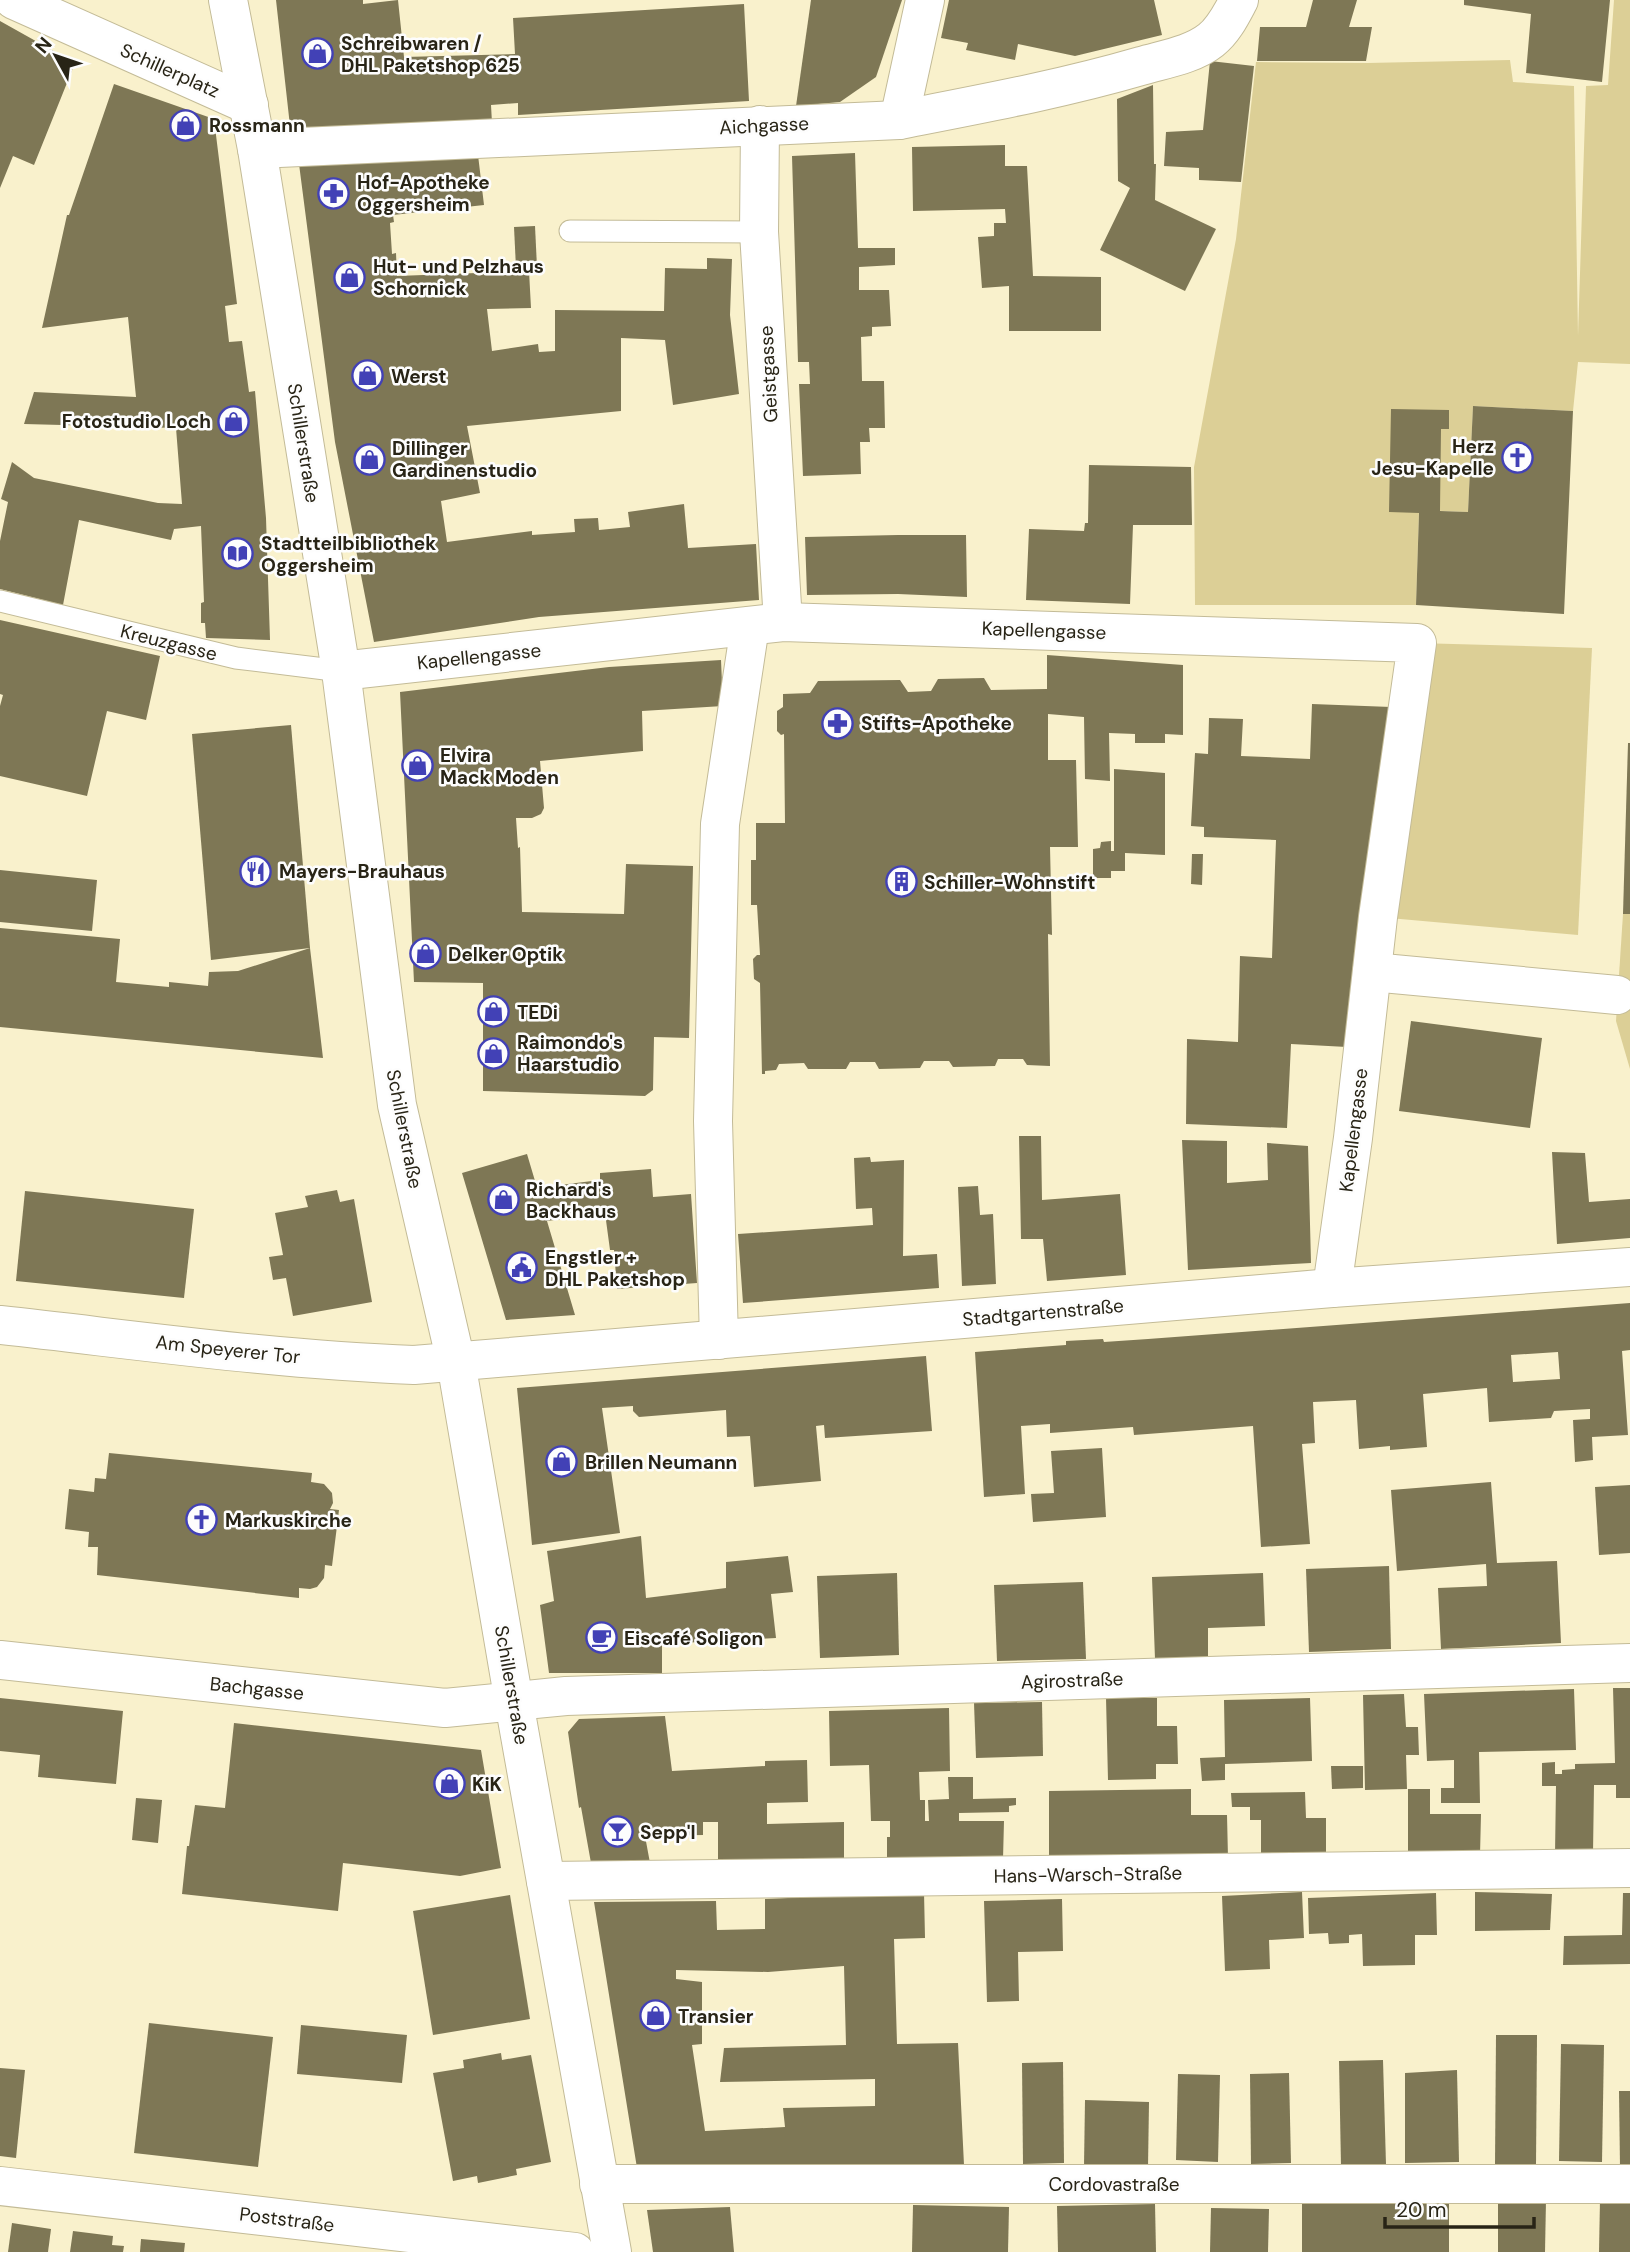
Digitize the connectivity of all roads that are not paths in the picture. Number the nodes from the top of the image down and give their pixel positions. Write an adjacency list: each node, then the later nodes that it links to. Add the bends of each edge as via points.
1 (14, 0): 5 (street, Schillerplatz)
2 (228, 0): 5 (street, Schillerstraße)
3 (925, 0): 6 (street)
4 (1239, 0): 6 (street, Aichgasse, via 1213,39 1191,51 1109,75)
5 (249, 105): 8 (street, Schillerstraße)
6 (900, 120): 7 (street, Aichgasse)
7 (760, 125): 8 (street, Aichgasse); 10 (street, Geistgasse)
8 (257, 149): 13 (street, Schillerstraße)
9 (570, 231): 10 (lane)
10 (759, 232): 12 (street, Geistgasse)
11 (0, 601): 13 (lane, Kreuzgasse, via 236,658)
12 (767, 624): 13 (street, Kapellengasse); 14 (street, Kapellengasse, via 1417,643); 19 (street, Geistgasse, via 720,824 713,1121)
13 (341, 671): 20 (street, Schillerstraße, via 397,1105)
14 (1372, 972): 15 (street); 17 (street, Kapellengasse)
15 (1617, 995)
16 (1630, 1267): 17 (street, Stadtgartenstraße)
17 (1332, 1288): 19 (street, Stadtgartenstraße)
18 (0, 1325): 20 (street, Am Speyerer Tor, via 371,1363)
19 (719, 1340): 20 (street, Stadtgartenstraße)
20 (456, 1362): 23 (street, Schillerstraße)
21 (0, 1660): 23 (street, Bachgasse, via 445,1708)
22 (1630, 1663): 23 (street, Agirostraße, via 566,1696)
23 (514, 1702): 25 (street, Schillerstraße)
24 (1630, 1868): 25 (street, Hans-Warsch-Straße)
25 (546, 1881): 26 (street, Schillerstraße)
26 (599, 2184): 27 (street, Cordovastraße); 30 (street, Schillerstraße)
27 (1630, 2184)
28 (0, 2186): 29 (street, Poststraße)
29 (575, 2252)
30 (612, 2252)

